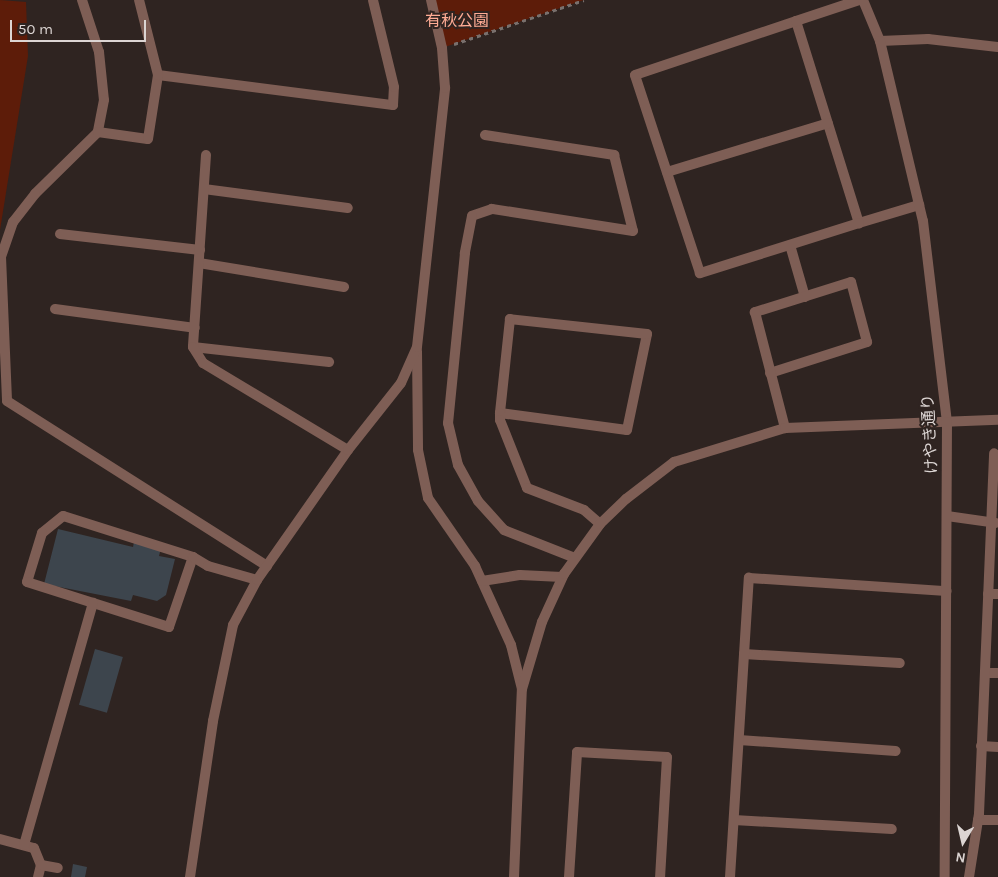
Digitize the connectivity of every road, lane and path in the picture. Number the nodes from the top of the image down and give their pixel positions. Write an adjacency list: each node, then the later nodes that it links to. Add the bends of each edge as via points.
1 (82, 0): 14 (street, via 101,71 104,100)
2 (138, 0): 12 (street)
3 (373, 0): 12 (street, via 394,87 393,106)
4 (431, 0): 11 (street)
5 (584, 0): 11 (path)
6 (859, 0): 8 (street)
7 (863, 0): 9 (street, けやき通り)
8 (796, 21): 13 (street); 17 (street, via 635,75)
9 (880, 42): 10 (street, via 928,39); 19 (street, けやき通り)
10 (998, 47)
11 (442, 48): 31 (street, via 445,88)
12 (158, 75): 14 (street, via 148,139)
13 (828, 123): 17 (street); 21 (street)
14 (98, 132): 45 (street, via 36,194 13,222 1,257 7,401)
15 (485, 135): 44 (street, via 614,155 634,232 492,209 472,216 465,253 448,423 458,465 478,501 504,530)
16 (206, 156): 18 (street)
17 (667, 172): 23 (street, via 700,273)
18 (204, 189): 20 (street); 24 (street)
19 (919, 205): 21 (street); 36 (street, けやき通り)
20 (348, 208)
21 (859, 223): 23 (street)
22 (60, 234): 24 (street)
23 (790, 245): 27 (street)
24 (200, 250): 25 (street)
25 (199, 263): 26 (street); 29 (street)
26 (344, 287)
27 (805, 297): 33 (street, via 755,312); 33 (street, via 851,282 867,342)
28 (55, 309): 29 (street)
29 (195, 328): 30 (street)
30 (194, 347): 32 (street); 38 (street, via 203,363)
31 (417, 347): 38 (street, via 401,383); 48 (street, via 418,450 428,498)
32 (329, 362)
33 (770, 373): 37 (street)
34 (500, 413): 34 (street, via 510,319 647,334 627,430); 42 (street, via 527,488 584,510)
35 (998, 420): 36 (street)
36 (948, 422): 37 (street); 40 (street, けやき通り)
37 (784, 428): 42 (street, via 674,462)
38 (348, 450): 45 (street)
39 (994, 453): 41 (street)
40 (947, 516): 41 (street); 49 (street, けやき通り)
41 (995, 523): 50 (street)
42 (600, 524): 44 (street)
43 (193, 557): 47 (street, via 208,566); 51 (street, via 169,627); 51 (street, via 63,516 42,533 27,582)
44 (575, 558): 46 (street)
45 (267, 566): 47 (street)
46 (562, 577): 48 (street, via 520,575); 56 (street, via 542,622)
47 (257, 580): 70 (street, via 233,625 213,720)
48 (482, 581): 56 (street, via 511,645)
49 (947, 591): 52 (street, via 749,578); 75 (street, けやき通り)
50 (993, 594): 54 (street)
51 (92, 603): 66 (street)
52 (744, 654): 53 (street); 57 (street)
53 (900, 663)
54 (985, 673): 55 (street); 58 (street)
55 (998, 673)
56 (522, 689): 71 (street)
57 (739, 740): 60 (street); 61 (street)
58 (982, 746): 59 (street); 62 (street)
59 (998, 747)
60 (896, 750)
61 (734, 820): 64 (street); 74 (street)
62 (978, 820): 63 (street); 76 (street)
63 (998, 820)
64 (892, 829)
65 (0, 839): 66 (street)
66 (24, 845): 67 (street, via 34,848)
67 (41, 866): 68 (street); 69 (street)
68 (58, 868)
69 (38, 877)
70 (190, 877)
71 (514, 877)
72 (569, 877): 73 (street, via 577,752 666,757)
73 (660, 877)
74 (730, 877)
75 (945, 877)
76 (969, 877)

